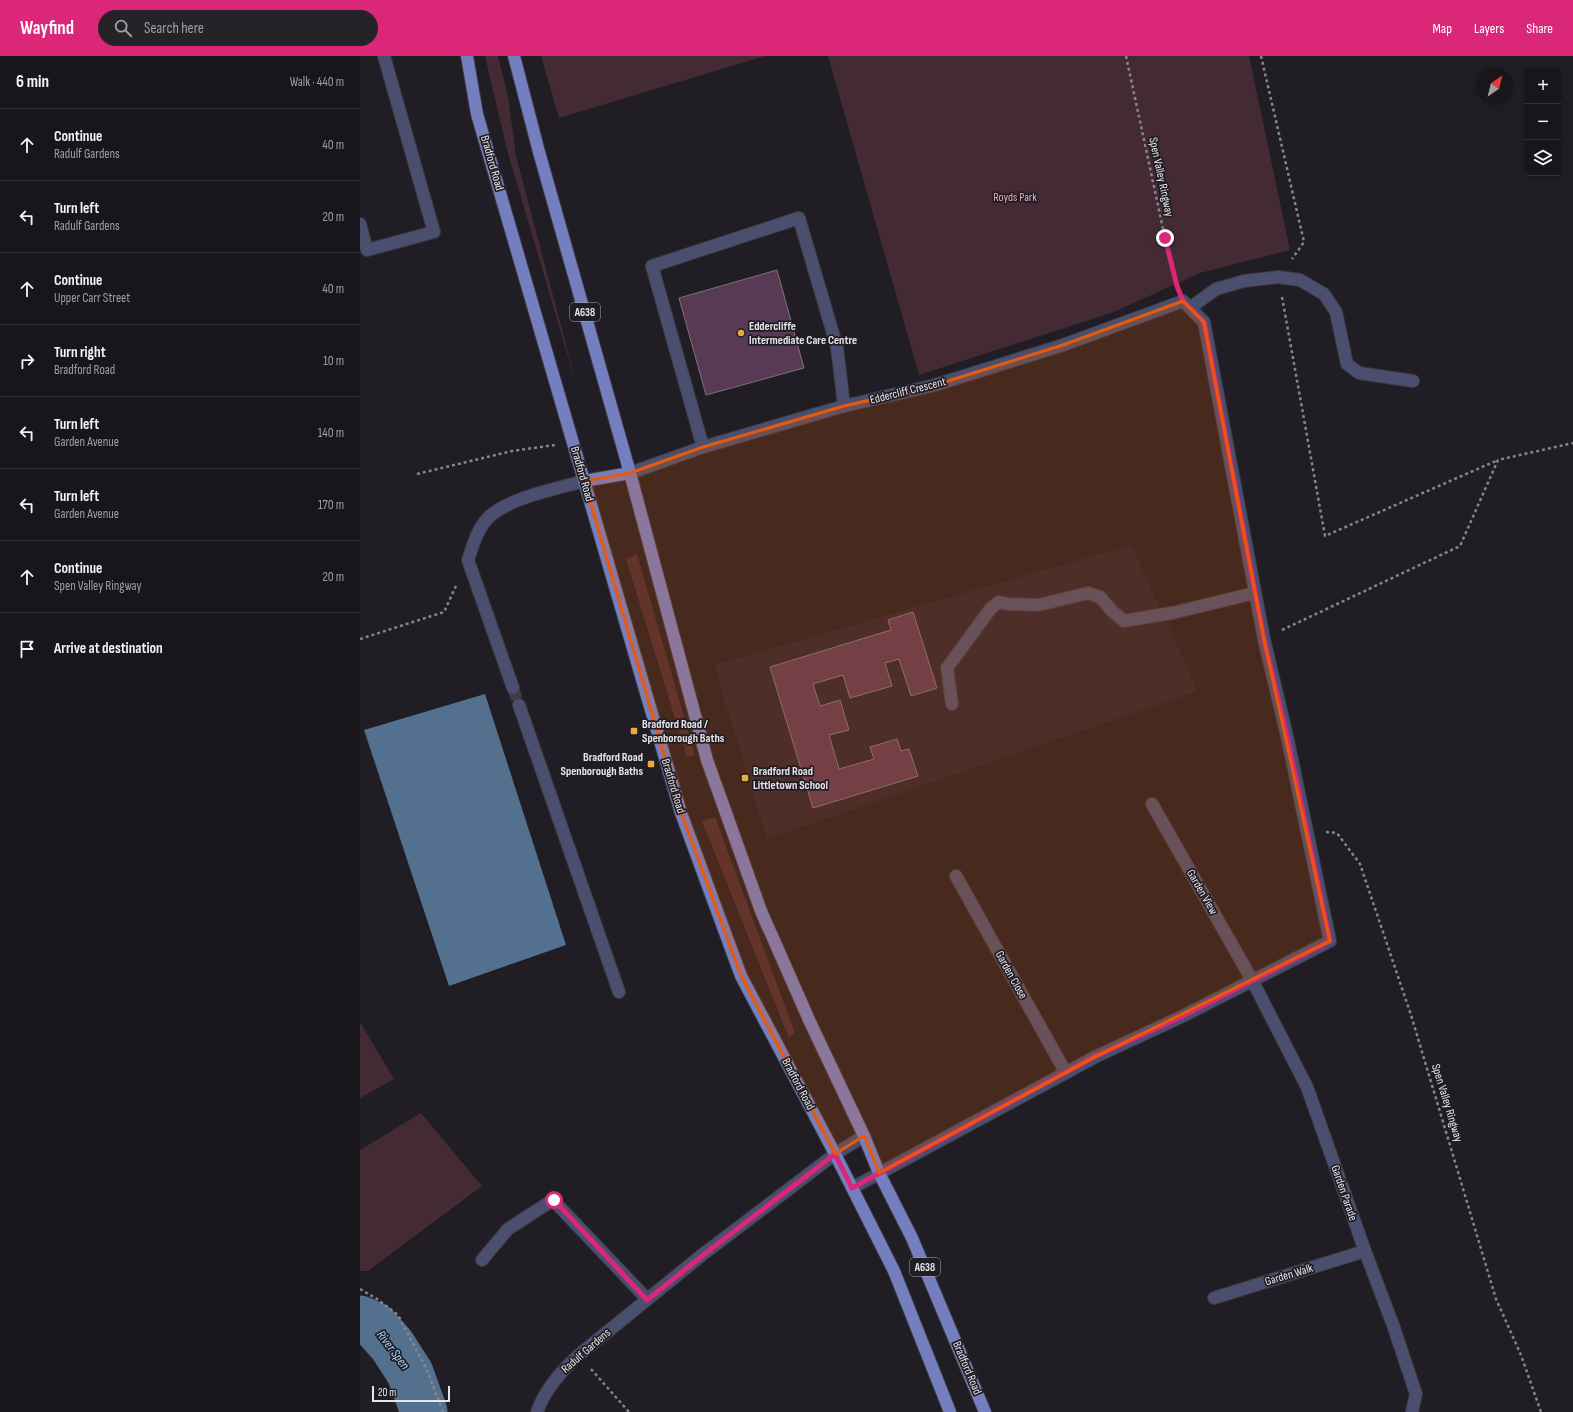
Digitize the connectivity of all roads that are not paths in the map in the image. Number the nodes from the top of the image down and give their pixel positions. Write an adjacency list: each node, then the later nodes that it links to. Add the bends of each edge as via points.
1 (384, 56): 4 (street, via 434,232 366,250)
2 (467, 56): 10 (main road, Bradford Road / A638, via 477,114)
3 (514, 56): 9 (main road, Bradford Road / A638)
4 (360, 224)
5 (1186, 304): 6 (street, Eddercliff Crescent, via 1216,289 1244,282 1278,277 1300,280 1324,294 1336,312 1347,364 1359,374); 7 (street, Eddercliff Crescent, via 935,384); 11 (street, via 1204,322)
6 (1413, 381)
7 (844, 406): 8 (street, Eddercliff Crescent); 8 (street, via 837,347 799,218 652,266)
8 (703, 447): 9 (street, Eddercliff Crescent)
9 (630, 473): 10 (main road); 20 (main road, Bradford Road / A638, via 707,760 761,911)
10 (584, 481): 12 (street, via 508,504 489,517 474,538 468,560); 21 (main road, Bradford Road / A638, via 681,813 738,968)
11 (1255, 593): 13 (street, via 1172,614 1124,621 1100,597 1088,593 1040,605 999,602 991,608 947,668); 17 (street, via 1330,941)
12 (513, 688)
13 (952, 704)
14 (519, 705): 18 (street)
15 (1152, 804): 17 (street, Garden View)
16 (956, 876): 19 (street, Garden Close)
17 (1252, 980): 19 (street); 24 (street, Garden Parade, via 1307,1087)
18 (619, 992)
19 (1066, 1073): 22 (street)
20 (864, 1136): 21 (street, Radulf Gardens); 22 (main road, Bradford Road / A638)
21 (835, 1154): 23 (main road, Bradford Road / A638); 27 (street, Radulf Gardens)
22 (879, 1173): 23 (street); 30 (main road, Bradford Road / A638, via 912,1238)
23 (852, 1188): 29 (main road, Bradford Road / A638, via 894,1271)
24 (1365, 1251): 26 (street, Garden Walk); 31 (street, Garden Parade, via 1394,1325 1416,1394)
25 (482, 1260): 27 (street, via 508,1229 554,1200)
26 (1214, 1298)
27 (647, 1300): 28 (street, Radulf Gardens, via 561,1371)
28 (537, 1412)
29 (950, 1412)
30 (985, 1412)
31 (1412, 1412)

